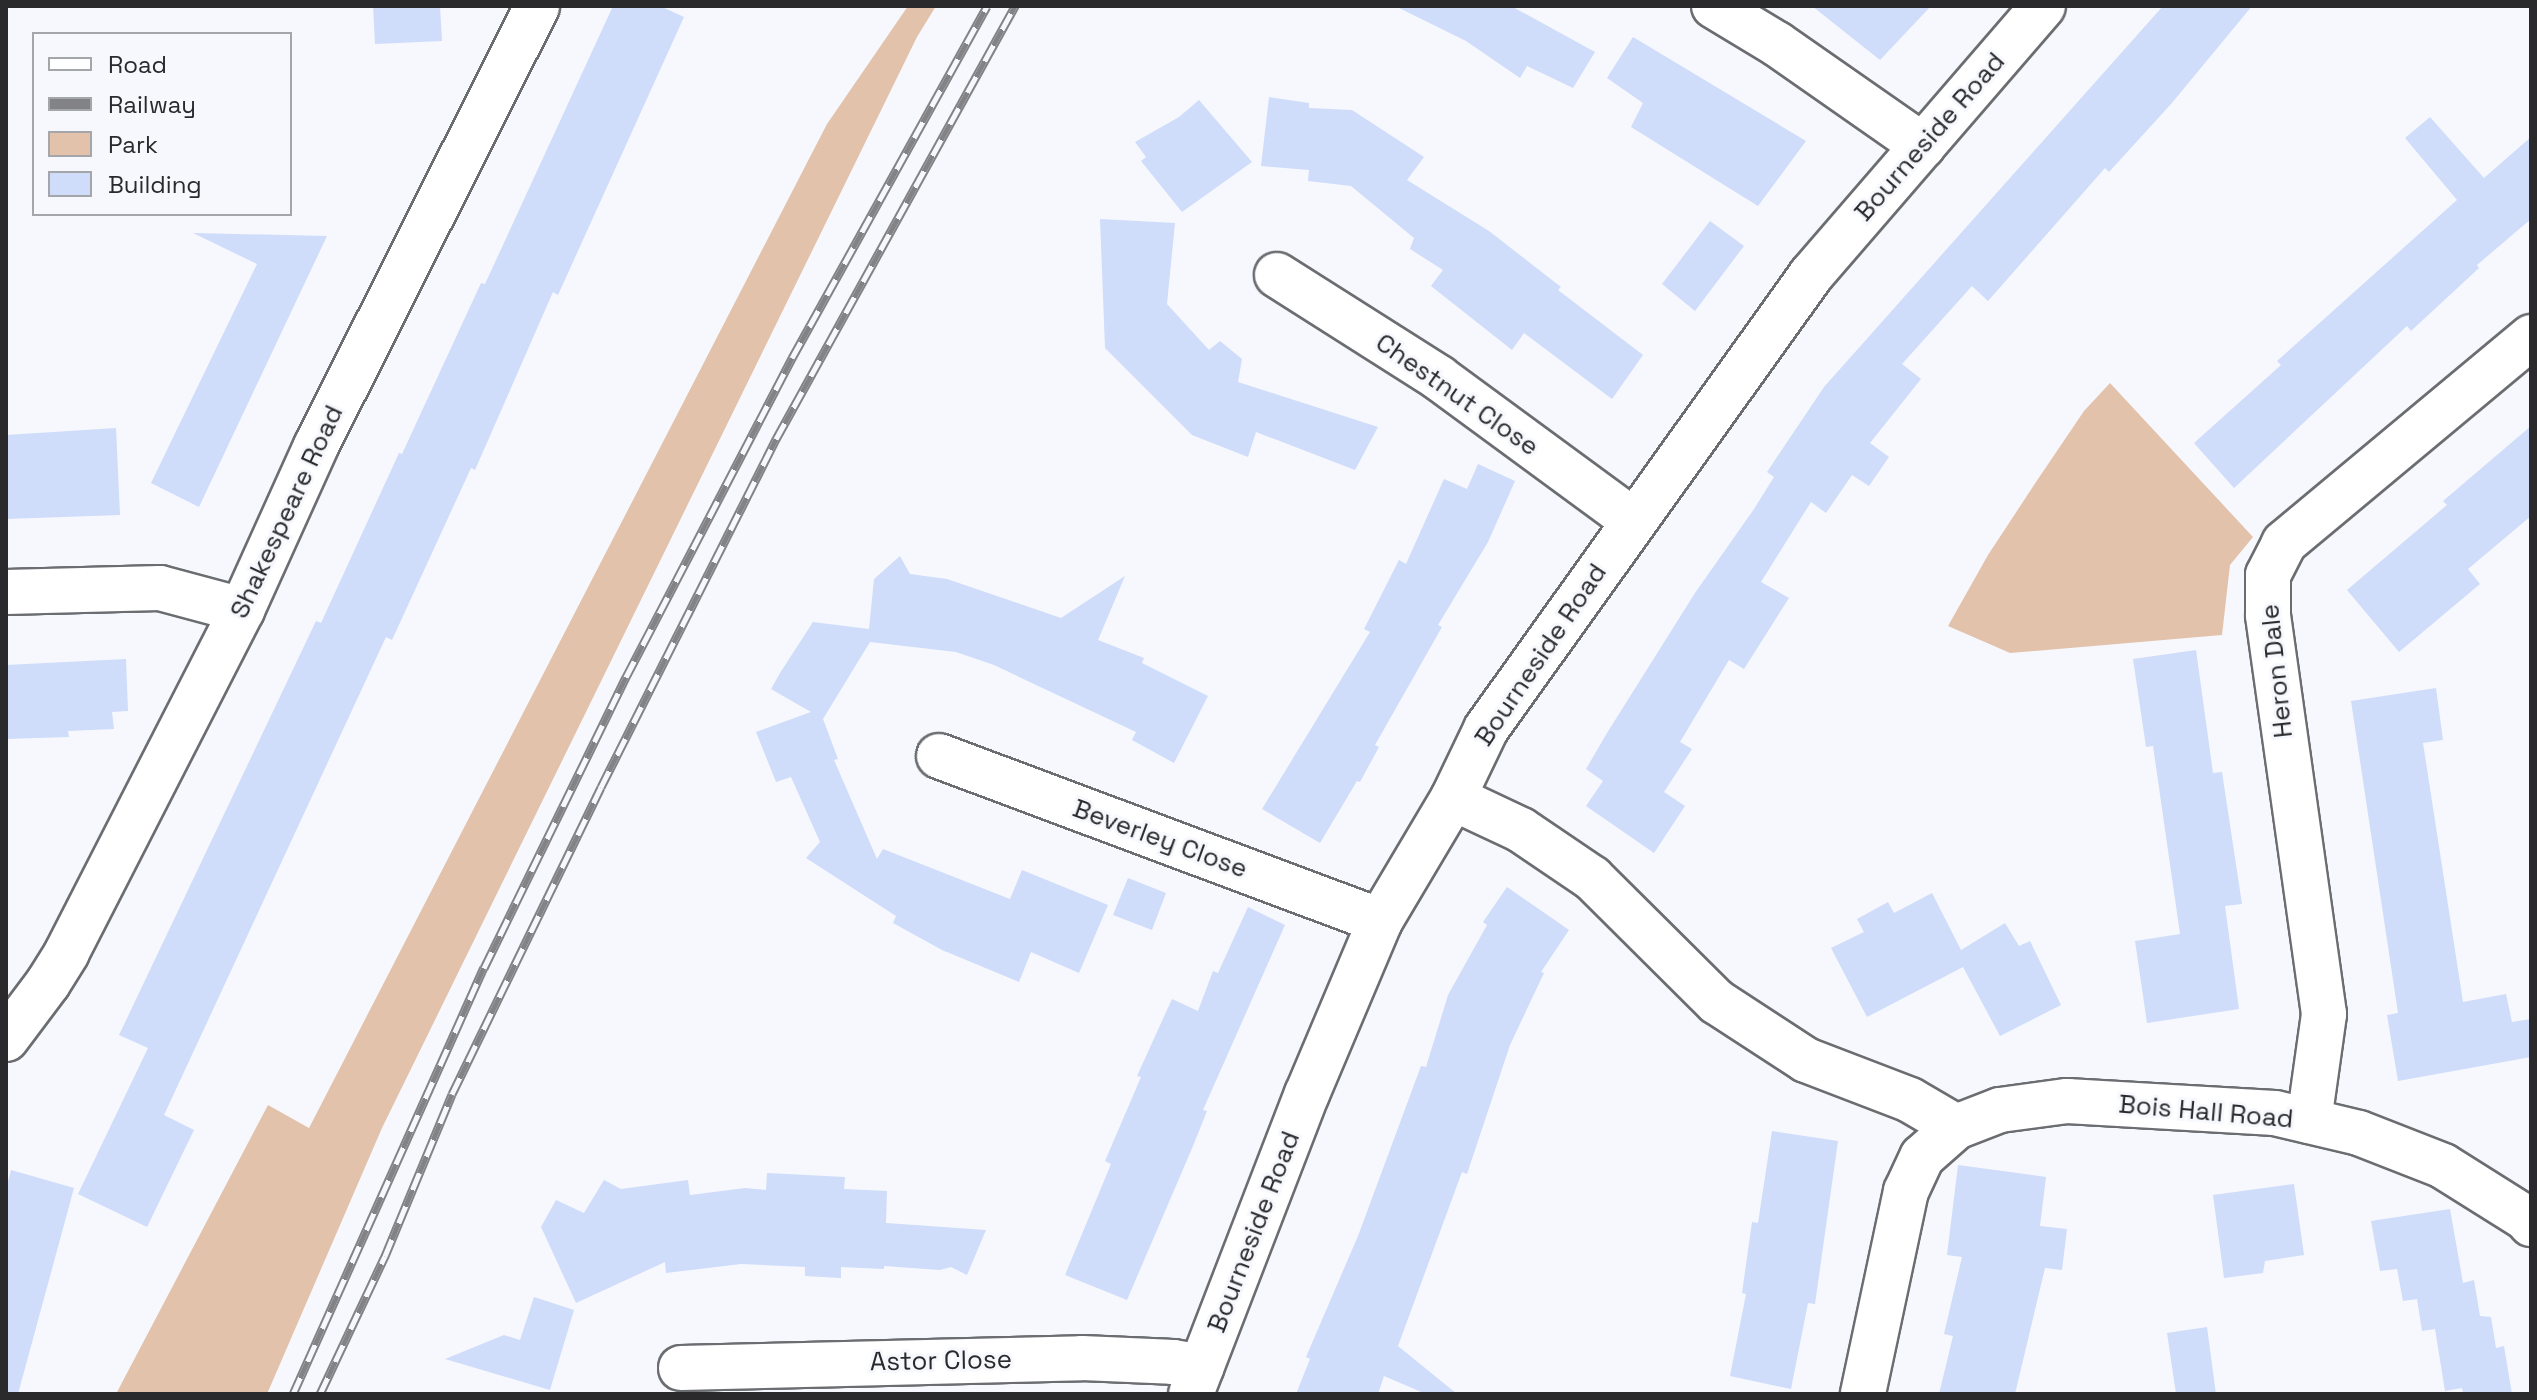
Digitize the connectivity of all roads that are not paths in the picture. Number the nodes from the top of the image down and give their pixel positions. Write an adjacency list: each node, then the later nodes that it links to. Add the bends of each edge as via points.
1 (537, 6): 9 (street, Shakespeare Road, via 316,446)
2 (1714, 6): 4 (street)
3 (2043, 6): 4 (street, Bourneside Road)
4 (1923, 146): 7 (street, Bourneside Road, via 1811,275)
5 (1277, 275): 7 (street, Chestnut Close, via 1439,378)
6 (2531, 337): 14 (street, Heron Dale, via 2284,543 2268,575 2270,631 2324,1014)
7 (1634, 521): 11 (street, Bourneside Road, via 1486,729)
8 (6, 592): 9 (street, via 160,588)
9 (242, 610): 13 (street, Shakespeare Road, via 67,952)
10 (939, 756): 12 (street, Beverley Close)
11 (1453, 798): 12 (street, Bourneside Road); 15 (street, via 1521,830 1592,878 1717,1002 1806,1060 1910,1100)
12 (1380, 921): 18 (street, Bourneside Road)
13 (16, 1026)
14 (2309, 1121): 15 (street, Bois Hall Road, via 2275,1113 2067,1101 2000,1110); 16 (street, Bois Hall Road, via 2359,1133 2443,1166)
15 (1956, 1127): 19 (street, via 1922,1157 1906,1191)
16 (2531, 1224)
17 (681, 1368): 18 (street, Astor Close, via 1082,1358 1173,1362)
18 (1196, 1380)
19 (1863, 1394)

